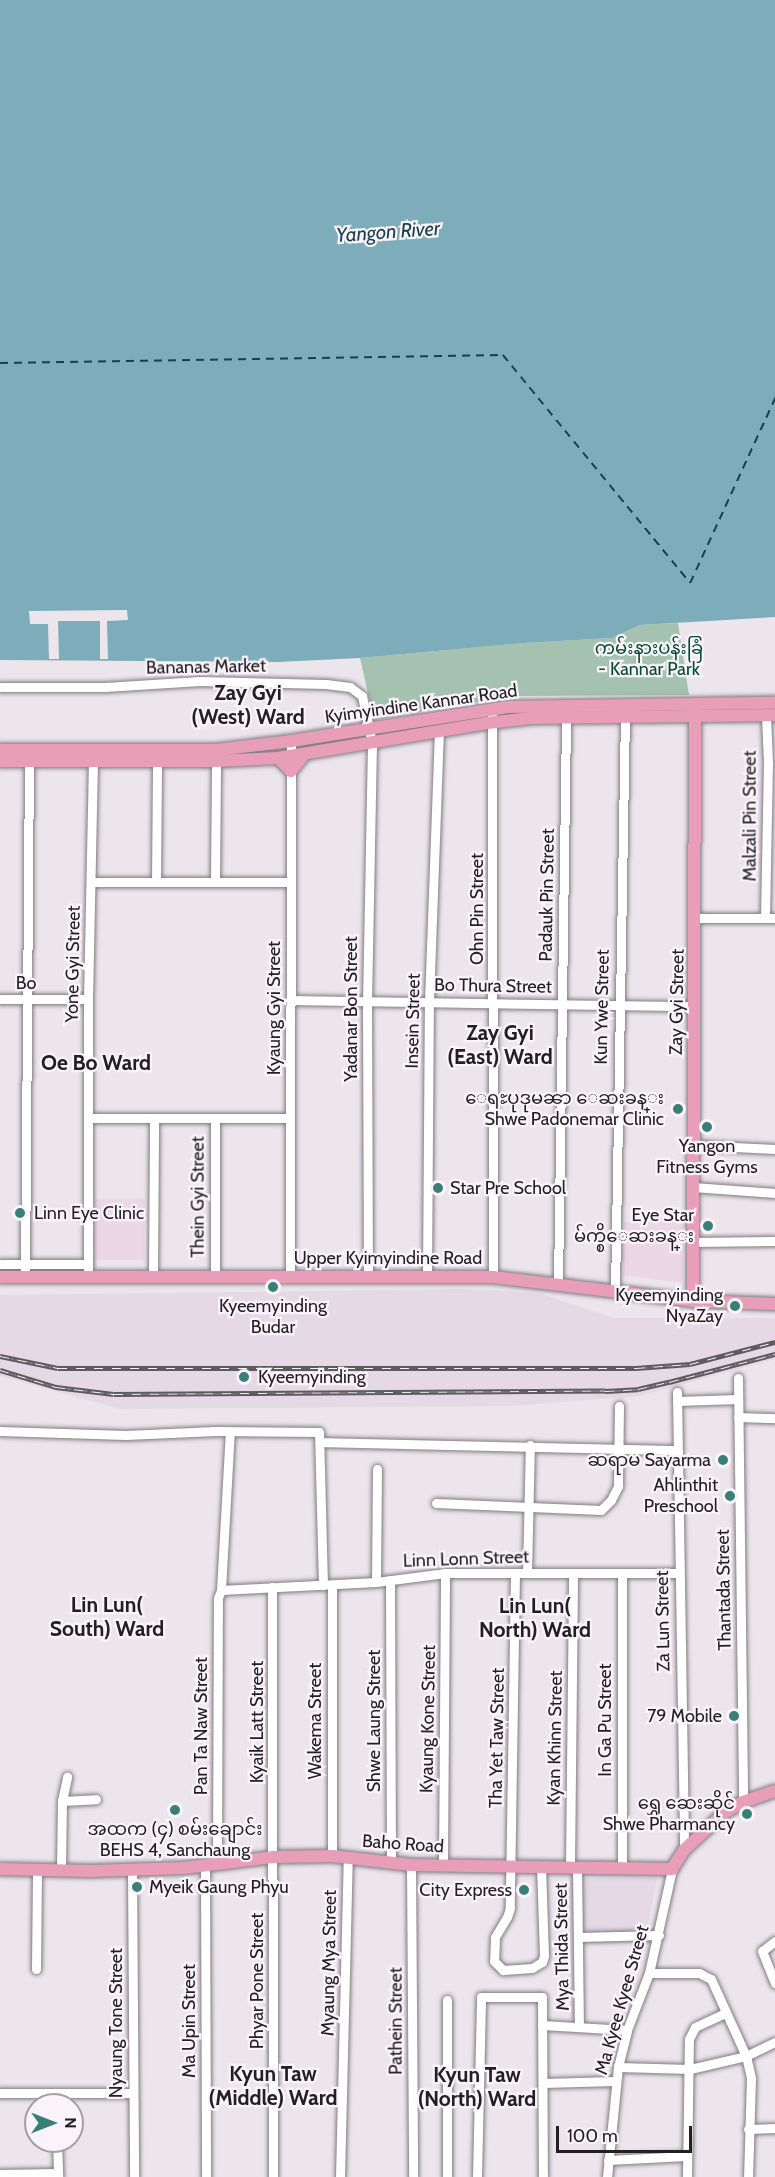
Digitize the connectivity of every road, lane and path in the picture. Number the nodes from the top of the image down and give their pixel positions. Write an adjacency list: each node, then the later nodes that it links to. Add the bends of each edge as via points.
1 (0, 687): 11 (street, Bananas Market, via 105,687 200,681 350,687 362,696)
2 (695, 703): 3 (main road, Kyimyindine Kannar Road); 4 (main road, Kyimyindine Kannar Road); 7 (main road)
3 (775, 703)
4 (624, 705): 6 (main road, Kyimyindine Kannar Road); 10 (street, Kun Ywe Street)
5 (770, 715): 8 (main road, Kyimyindine Kannar Road); 30 (street, Malzali Pin Street)
6 (493, 716): 9 (main road, Kyimyindine Kannar Road); 11 (main road, Kyimyindine Kannar Road); 12 (main road, Kyimyindine Kannar Road); 37 (street, Ohn Pin Street)
7 (689, 717): 8 (main road, Kyimyindine Kannar Road); 10 (main road, Kyimyindine Kannar Road); 13 (main road)
8 (718, 717): 13 (main road, via 703,726)
9 (566, 719): 10 (main road, Kyimyindine Kannar Road); 38 (street, Padauk Pin Street)
10 (625, 721): 39 (street, Kun Ywe Street)
11 (368, 730): 14 (main road, Kyimyindine Kannar Road); 15 (street, Bananas Market)
12 (439, 732): 15 (main road, Kyimyindine Kannar Road); 36 (street, Insein Street)
13 (697, 736): 29 (main road, Zay Gyi Street)
14 (291, 741): 17 (street); 19 (main road, Kyimyindine Kannar Road)
15 (372, 743): 17 (main road, Kyimyindine Kannar Road); 35 (street, Yadanar Bon Street)
16 (0, 750): 18 (main road, Kyimyindine Kannar Road)
17 (298, 755): 20 (main road, Kyimyindine Kannar Road); 24 (main road)
18 (29, 756): 19 (main road, Kyimyindine Kannar Road); 21 (main road, Kyimyindine Kannar Road); 22 (main road, Kyimyindine Kannar Road); 33 (street)
19 (216, 756): 20 (main road, Kyimyindine Kannar Road); 23 (main road, Kyimyindine Kannar Road); 27 (street)
20 (278, 758): 24 (main road)
21 (0, 761)
22 (93, 761): 23 (main road, Kyimyindine Kannar Road); 25 (street, Yone Gyi Street)
23 (157, 761): 26 (street)
24 (291, 771): 28 (street, Kyaung Gyi Street)
25 (92, 882): 26 (street); 32 (street, Yone Gyi Street)
26 (156, 882): 27 (street)
27 (215, 882): 28 (street)
28 (291, 882): 34 (street, Kyaung Gyi Street)
29 (695, 918): 30 (street); 40 (main road, Zay Gyi Street)
30 (770, 918)
31 (0, 999): 33 (street, Bo)
32 (88, 999): 33 (street, Bo); 41 (street, Yone Gyi Street)
33 (29, 1000): 52 (street)
34 (290, 1000): 35 (street, Bo Thura Street); 44 (street, Kyaung Gyi Street)
35 (367, 1001): 36 (street, Bo Thura Street); 58 (street, Yadanar Bon Street)
36 (429, 1002): 37 (street, Bo Thura Street); 54 (street, Insein Street)
37 (494, 1003): 38 (street, Bo Thura Street); 60 (street, Ohn Pin Street)
38 (562, 1004): 39 (street, Bo Thura Street); 62 (street, Padauk Pin Street)
39 (619, 1005): 40 (street, Bo Thura Street); 63 (street, Kun Ywe Street)
40 (694, 1005): 45 (main road, Zay Gyi Street)
41 (88, 1118): 42 (street); 53 (street, Yone Gyi Street)
42 (154, 1118): 43 (street); 55 (street)
43 (215, 1118): 44 (street); 56 (street, Thein Gyi Street)
44 (290, 1118): 57 (street, Kyaung Gyi Street)
45 (693, 1145): 46 (street); 47 (main road, Zay Gyi Street)
46 (775, 1149)
47 (693, 1187): 48 (street); 50 (main road, Zay Gyi Street)
48 (775, 1193)
49 (775, 1241): 50 (street)
50 (693, 1242): 64 (main road, Zay Gyi Street)
51 (0, 1264): 52 (street)
52 (26, 1264): 53 (street); 61 (street)
53 (88, 1270): 55 (main road, Upper Kyimyindine Road); 61 (main road, Upper Kyimyindine Road)
54 (428, 1275): 58 (main road, Upper Kyimyindine Road); 60 (main road, Upper Kyimyindine Road)
55 (153, 1276): 56 (main road, Upper Kyimyindine Road)
56 (215, 1276): 57 (main road, Upper Kyimyindine Road)
57 (290, 1276): 58 (main road, Upper Kyimyindine Road)
58 (368, 1276)
59 (0, 1277): 61 (main road, Upper Kyimyindine Road)
60 (493, 1277): 62 (main road, Upper Kyimyindine Road)
61 (25, 1278)
62 (558, 1285): 63 (main road, Upper Kyimyindine Road)
63 (615, 1292): 64 (main road, Upper Kyimyindine Road)
64 (693, 1301): 65 (main road, Upper Kyimyindine Road)
65 (775, 1304)
66 (738, 1378): 67 (street, Thantada Street)
67 (738, 1399): 69 (street, Thantada Street); 76 (street, Za Lun Street, via 677,1396)
68 (620, 1406): 75 (street)
69 (738, 1417): 70 (street); 95 (street, Thantada Street)
70 (775, 1418)
71 (0, 1431): 72 (street, via 126,1435)
72 (230, 1431): 73 (street); 90 (street, Pan Ta Naw Street)
73 (320, 1437): 74 (street); 88 (street, Wakema Street)
74 (530, 1445): 75 (street); 79 (street)
75 (619, 1450): 76 (street); 79 (street, via 618,1486 601,1510)
76 (676, 1450): 85 (street, Za Lun Street)
77 (377, 1468): 87 (street)
78 (436, 1503): 79 (street)
79 (529, 1507): 82 (street)
80 (445, 1573): 81 (street, Linn Lonn Street); 86 (street, Linn Lonn Street); 103 (street, Kyaung Kone Street)
81 (515, 1573): 82 (street, Linn Lonn Street); 104 (street, Tha Yet Taw Street)
82 (527, 1573): 83 (street, Linn Lonn Street)
83 (573, 1573): 84 (street, Linn Lonn Street); 106 (street, Kyan Khinn Street)
84 (622, 1573): 85 (street, Linn Lonn Street); 107 (street, In Ga Pu Street)
85 (678, 1573): 96 (street, Za Lun Street)
86 (390, 1580): 87 (street, Linn Lonn Street); 100 (street, Shwe Laung Street)
87 (376, 1582): 88 (street, Linn Lonn Street)
88 (327, 1585): 89 (street, Linn Lonn Street); 97 (street, Wakema Street)
89 (272, 1587): 90 (street, Linn Lonn Street); 98 (street, Kyaik Latt Street)
90 (221, 1590): 101 (street, Pan Ta Naw Street)
91 (67, 1777): 94 (street)
92 (774, 1794): 95 (main road)
93 (96, 1799): 94 (street)
94 (62, 1801): 112 (street)
95 (743, 1802): 96 (main road, via 725,1812)
96 (684, 1850): 110 (main road)
97 (332, 1856): 98 (main road, Baho Road); 99 (main road, Baho Road)
98 (274, 1857): 101 (main road, Baho Road); 143 (street, Phyar Pone Street)
99 (348, 1858): 100 (main road, Baho Road); 144 (street, Myaung Mya Street)
100 (391, 1862): 102 (main road, Baho Road)
101 (211, 1864): 109 (main road, Baho Road); 142 (street, Ma Upin Street)
102 (411, 1865): 103 (main road, Baho Road); 145 (street, Pathein Street)
103 (443, 1865): 104 (main road, Baho Road)
104 (512, 1867): 105 (main road, Baho Road); 105 (street, Tha Yet Taw Street, via 510,1908 495,1937 494,1961 502,1970 532,1968 542,1962)
105 (541, 1867): 106 (main road, Baho Road)
106 (573, 1867): 107 (main road, Baho Road); 114 (street, Mya Thida Street)
107 (622, 1868): 110 (main road, Baho Road)
108 (0, 1869): 111 (main road, Baho Road)
109 (132, 1869): 112 (main road, Baho Road); 133 (street, Nyaung Tone Street)
110 (672, 1869): 113 (street, Ma Kyee Kyee Street)
111 (37, 1870): 112 (main road, Baho Road); 116 (street)
112 (61, 1870)
113 (659, 1935): 114 (street); 117 (street, Ma Kyee Kyee Street)
114 (578, 1937): 122 (street, Mya Thida Street)
115 (775, 1941): 118 (street, via 762,1950)
116 (36, 1968)
117 (649, 1973): 120 (street, via 705,1975 711,1979); 123 (street, Ma Kyee Kyee Street)
118 (775, 1983)
119 (447, 2000): 146 (street)
120 (725, 2013): 125 (street); 127 (street, via 695,2027 689,2039)
121 (542, 2025): 122 (street); 129 (street); 147 (street, via 542,1997 480,1998)
122 (579, 2026): 123 (street)
123 (627, 2030): 126 (street, Ma Kyee Kyee Street)
124 (775, 2042): 125 (street)
125 (746, 2056): 127 (street); 135 (street, via 752,2078)
126 (618, 2067): 127 (street); 128 (street, Ma Kyee Kyee Street)
127 (690, 2069): 137 (street)
128 (615, 2081): 129 (street); 138 (street, Ma Kyee Kyee Street)
129 (543, 2083): 148 (street)
130 (0, 2093): 131 (street)
131 (24, 2093)
132 (84, 2093): 133 (street)
133 (133, 2093): 141 (street, Nyaung Tone Street)
134 (775, 2128): 135 (street)
135 (748, 2129): 151 (street)
136 (57, 2153): 140 (street)
137 (687, 2156): 138 (street); 150 (street)
138 (608, 2160): 149 (street, Ma Kyee Kyee Street)
139 (0, 2174): 140 (street)
140 (58, 2175)
141 (134, 2177)
142 (206, 2177)
143 (273, 2177)
144 (340, 2177)
145 (413, 2177)
146 (447, 2177)
147 (477, 2177)
148 (543, 2177)
149 (607, 2177)
150 (687, 2177)
151 (748, 2177)

